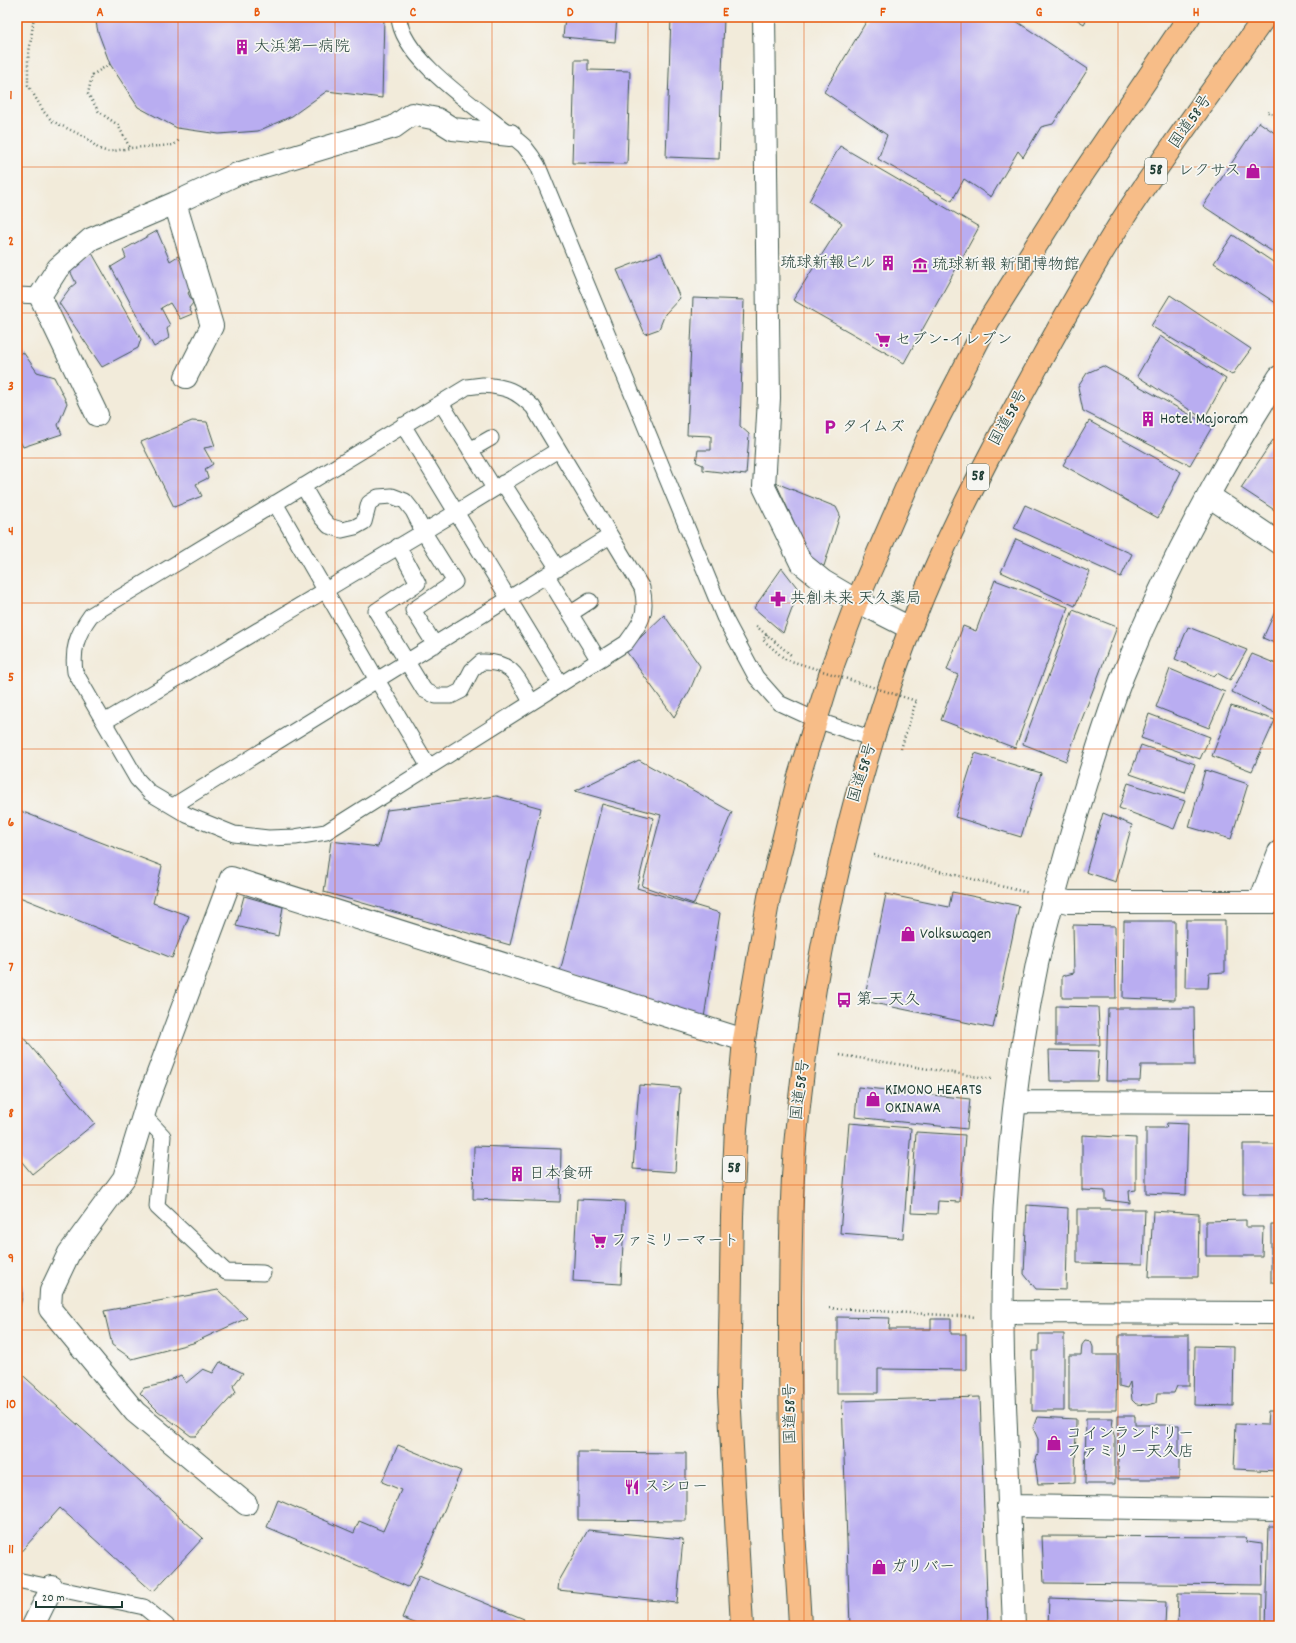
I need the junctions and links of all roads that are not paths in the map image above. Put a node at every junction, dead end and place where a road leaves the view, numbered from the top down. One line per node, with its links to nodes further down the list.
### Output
1 (399, 17): 5 (lane)
2 (764, 17): 30 (street)
3 (1189, 17): 30 (highway, 58)
4 (1265, 17): 32 (highway, 国道58号 / 58)
5 (510, 135): 6 (street); 39 (lane)
6 (175, 203): 8 (street); 9 (street)
7 (17, 295): 8 (lane)
8 (40, 296): 12 (street)
9 (186, 377)
10 (1279, 377): 19 (street)
11 (441, 403): 13 (lane); 15 (lane); 16 (lane)
12 (97, 415)
13 (403, 425): 17 (lane); 21 (lane)
14 (491, 438): 15 (lane)
15 (470, 450): 18 (lane)
16 (558, 450): 18 (lane); 23 (lane)
17 (303, 486): 20 (lane); 22 (lane)
18 (498, 486): 21 (lane); 26 (lane)
19 (1209, 496): 24 (street); 45 (street)
20 (275, 503): 27 (lane); 40 (lane)
21 (455, 513): 22 (lane); 28 (lane)
22 (423, 531): 25 (lane); 33 (lane)
23 (610, 536): 26 (lane); 34 (lane)
24 (1279, 543)
25 (398, 546): 27 (lane); 35 (lane)
26 (552, 572): 28 (lane); 31 (lane)
27 (324, 590): 36 (lane); 40 (lane)
28 (508, 600): 33 (lane); 37 (lane)
29 (590, 601): 31 (lane)
30 (857, 601): 32 (street); 39 (highway, 58)
31 (570, 614): 34 (lane)
32 (910, 628): 41 (highway, 国道58号 / 58)
33 (435, 644): 35 (lane)
34 (598, 659): 37 (lane)
35 (407, 662): 36 (lane); 38 (lane)
36 (377, 680): 42 (lane); 43 (lane)
37 (560, 683): 38 (lane)
38 (531, 702): 42 (lane)
39 (816, 720): 41 (lane); 47 (highway, 58)
40 (104, 722): 43 (lane)
41 (873, 739): 62 (highway, 国道58号 / 58)
42 (429, 767): 43 (lane)
43 (173, 806)
44 (1279, 852): 46 (street)
45 (1053, 898): 46 (street); 48 (street)
46 (1270, 902)
47 (744, 1040): 50 (street); 61 (highway, 58)
48 (1017, 1092): 49 (street); 53 (street)
49 (1279, 1103)
50 (144, 1116): 51 (lane); 54 (street)
51 (263, 1273)
52 (1279, 1313): 53 (street)
53 (1003, 1315): 55 (street)
54 (246, 1504)
55 (1008, 1506): 56 (street); 63 (street)
56 (1279, 1510)
57 (17, 1580): 58 (lane)
58 (52, 1587): 59 (street); 60 (lane)
59 (33, 1626)
60 (166, 1626)
61 (742, 1626)
62 (800, 1626)
63 (1014, 1626)

